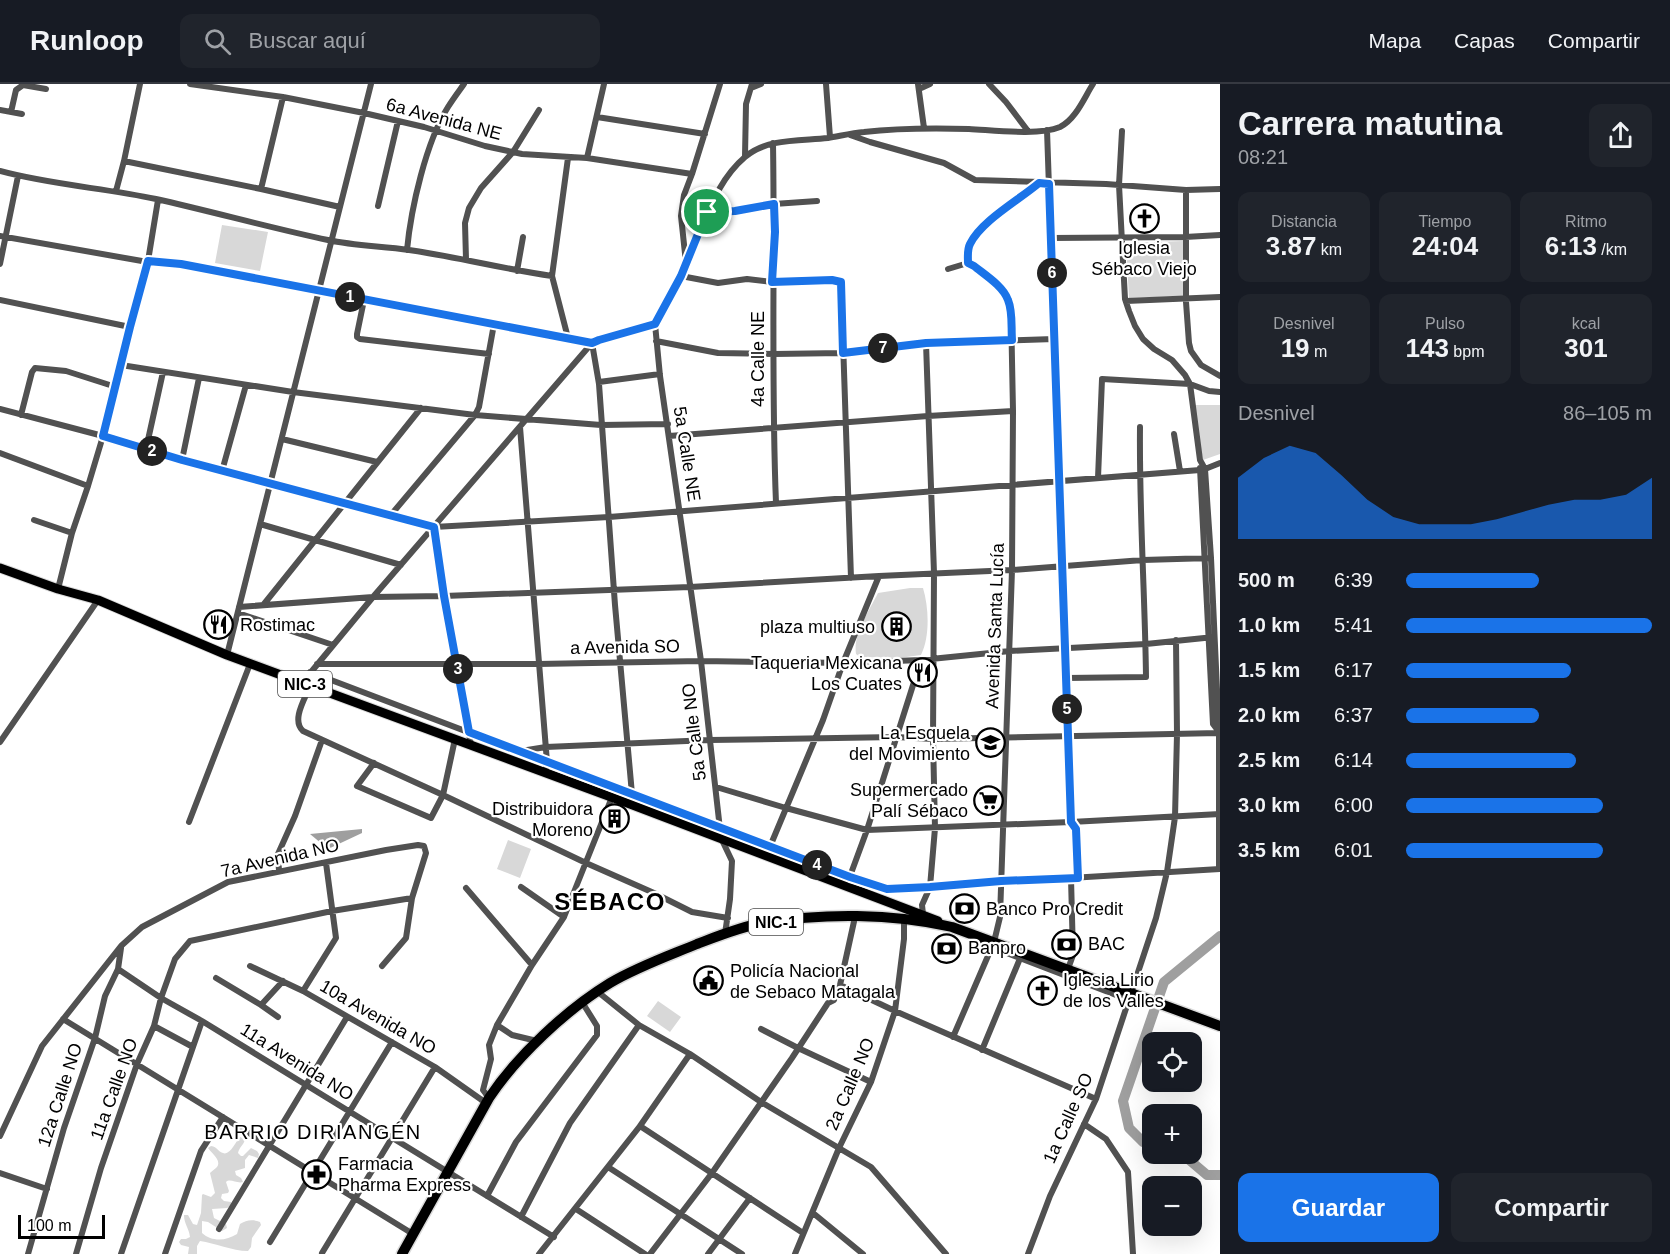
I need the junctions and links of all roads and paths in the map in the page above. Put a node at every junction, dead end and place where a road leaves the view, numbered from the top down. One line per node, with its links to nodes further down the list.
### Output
1 (140, 84): 37 (street)
2 (190, 84): 12 (street, 6a Avenida NE)
3 (371, 84): 20 (street)
4 (464, 84): 25 (street)
5 (604, 84): 22 (street)
6 (720, 84): 29 (street)
7 (761, 84): 13 (street)
8 (826, 84): 31 (street)
9 (930, 84): 14 (street)
10 (989, 84): 27 (street)
11 (1093, 84): 26 (street)
12 (204, 85): 16 (street, 6a Avenida NE)
13 (751, 86): 34 (street)
14 (918, 86): 24 (street)
15 (46, 89): 19 (street)
16 (283, 97): 20 (street, 6a Avenida NE); 44 (street)
17 (0, 110): 19 (street)
18 (539, 110): 33 (street)
19 (11, 112): 21 (street)
20 (364, 113): 23 (street, 6a Avenida NE); 52 (street)
21 (22, 114)
22 (597, 117): 29 (street); 36 (street)
23 (398, 121): 25 (street, 6a Avenida NE); 51 (street)
24 (924, 128): 27 (street); 30 (street)
25 (436, 130): 33 (street, 6a Avenida NE); 61 (street)
26 (1047, 130): 27 (street); 42 (street)
27 (1028, 131)
28 (1122, 131): 43 (street)
29 (705, 134): 39 (street)
30 (849, 135): 31 (street); 41 (street)
31 (830, 137): 32 (street)
32 (773, 143): 34 (street); 50 (street, 4a Calle NE)
33 (513, 152): 35 (street, 6a Avenida NE); 62 (street)
34 (745, 156): 53 (street)
35 (568, 158): 36 (street, 6a Avenida NE); 69 (street)
36 (587, 158): 39 (street, 6a Avenida NE)
37 (124, 161): 44 (street); 47 (street)
38 (0, 171): 40 (street)
39 (692, 174): 66 (street)
40 (18, 176): 47 (street); 55 (street)
41 (1039, 183): 42 (street); 64 (street)
42 (1049, 184): 43 (street); 59 (street)
43 (1119, 185): 46 (street); 57 (street)
44 (261, 189): 52 (street)
45 (1220, 189): 46 (street)
46 (1186, 190): 58 (street)
47 (116, 191): 48 (street)
48 (158, 200): 60 (street); 63 (street)
49 (817, 201): 50 (street)
50 (774, 204): 53 (street); 71 (street, 4a Calle NE)
51 (378, 206)
52 (340, 207): 60 (street)
53 (707, 212): 66 (street)
54 (1220, 235): 58 (street)
55 (2, 236): 63 (street); 65 (street)
56 (523, 237): 68 (street)
57 (1122, 237): 58 (street); 59 (street); 77 (street)
58 (1185, 237): 74 (street)
59 (1051, 238): 82 (street)
60 (332, 241): 61 (street); 72 (street)
61 (407, 250): 62 (street)
62 (466, 259): 68 (street)
63 (148, 261): 72 (street); 80 (street)
64 (968, 263): 67 (street); 83 (street, Avenida Santa Lucía)
65 (0, 264)
66 (686, 264): 70 (street)
67 (948, 269)
68 (518, 271): 69 (street)
69 (552, 276): 81 (street)
70 (681, 276): 71 (street); 79 (street)
71 (772, 282): 87 (street); 89 (street, 4a Calle NE)
72 (319, 291): 76 (street); 99 (street)
73 (1220, 297): 74 (street)
74 (1186, 298): 77 (street); 93 (street)
75 (0, 300): 80 (street)
76 (364, 300): 78 (street); 88 (street)
77 (1126, 301): 96 (street)
78 (494, 324): 81 (street); 88 (street)
79 (655, 324): 84 (street, 5a Calle NE); 85 (street)
80 (130, 327): 90 (street)
81 (568, 338): 85 (street)
82 (1054, 339): 83 (street); 128 (street)
83 (1012, 340): 86 (street); 103 (street, Avenida Santa Lucía)
84 (656, 341): 89 (street); 92 (street, 5a Calle NE)
85 (592, 343): 95 (street); 107 (street)
86 (926, 343): 87 (street); 106 (street)
87 (843, 353): 89 (street); 108 (street)
88 (489, 354): 105 (street)
89 (774, 354): 113 (street, 4a Calle NE)
90 (121, 365): 91 (street); 98 (street)
91 (163, 372): 94 (street); 118 (street)
92 (660, 374): 95 (street); 109 (street, 5a Calle NE)
93 (1220, 376)
94 (199, 378): 97 (street); 120 (street)
95 (599, 382): 110 (street)
96 (1190, 384): 100 (street); 123 (street); 127 (street)
97 (246, 385): 99 (street); 124 (street)
98 (116, 387): 104 (street); 115 (street)
99 (293, 392): 101 (street); 117 (street)
100 (1220, 392)
101 (421, 408): 105 (street); 121 (street)
102 (0, 409): 104 (street)
103 (1013, 411): 106 (street); 130 (street, Avenida Santa Lucía)
104 (21, 415): 115 (street)
105 (475, 415): 107 (street); 137 (street)
106 (928, 416): 108 (street); 132 (street)
107 (526, 420): 110 (street); 112 (street)
108 (846, 422): 113 (street); 133 (street)
109 (668, 424): 110 (street); 116 (street, 5a Calle NE)
110 (601, 425): 138 (street)
111 (1140, 427): 126 (street)
112 (520, 428): 140 (street); 142 (street)
113 (773, 429): 116 (street); 134 (street, 4a Calle NE)
114 (1174, 434): 125 (street)
115 (103, 436): 118 (street); 131 (street)
116 (669, 436): 136 (street, 5a Calle NE)
117 (282, 439): 121 (street); 129 (street)
118 (146, 449): 120 (street)
119 (0, 453): 131 (street)
120 (182, 460): 124 (street)
121 (377, 462): 135 (street)
122 (1220, 463): 123 (street)
123 (1203, 470): 125 (street); 145 (street)
124 (222, 471): 129 (street)
125 (1180, 471): 126 (street)
126 (1139, 475): 127 (street); 146 (street)
127 (1098, 478): 128 (street)
128 (1059, 481): 130 (street); 148 (street)
129 (270, 484): 135 (street); 141 (street)
130 (1013, 485): 132 (street); 150 (street, Avenida Santa Lucía)
131 (88, 486): 143 (street)
132 (931, 491): 133 (street); 151 (street)
133 (848, 498): 134 (street); 153 (street)
134 (776, 503): 136 (street)
135 (345, 504): 137 (street); 144 (street)
136 (680, 511): 138 (street); 154 (street, 5a Calle NE)
137 (390, 516): 142 (street)
138 (609, 517): 140 (street); 156 (street)
139 (34, 520): 143 (street)
140 (527, 522): 142 (street); 157 (street)
141 (260, 524): 144 (street); 162 (street)
142 (434, 527): 147 (street); 158 (street)
143 (72, 533): 155 (street)
144 (315, 540): 147 (street); 161 (street)
145 (1208, 558): 146 (street); 163 (street)
146 (1143, 560): 148 (street); 165 (street)
147 (401, 565): 159 (street)
148 (1062, 567): 150 (street); 167 (street)
149 (0, 568): 155 (main road, NIC-3)
150 (1012, 570): 151 (street); 168 (street, Avenida Santa Lucía)
151 (934, 573): 152 (street); 170 (street)
152 (879, 576): 153 (street); 174 (street)
153 (851, 578): 154 (street)
154 (690, 587): 156 (street); 172 (street, 5a Calle NO)
155 (58, 589): 160 (main road, NIC-3)
156 (614, 590): 157 (street); 173 (street)
157 (533, 593): 158 (street); 178 (street)
158 (444, 596): 159 (street); 177 (street)
159 (373, 597): 161 (street); 166 (street)
160 (98, 600): 169 (main road, NIC-3); 193 (street)
161 (264, 604): 162 (street)
162 (238, 610): 166 (street); 169 (street)
163 (1212, 637): 164 (street, a Avenida SO); 183 (street)
164 (1176, 640): 165 (street, a Avenida SO); 184 (street)
165 (1146, 644): 167 (street, a Avenida SO); 180 (street)
166 (333, 645): 176 (street)
167 (1065, 648): 168 (street, a Avenida SO); 180 (street)
168 (1010, 651): 170 (street, a Avenida SO); 185 (street, Avenida Santa Lucía)
169 (227, 655): 175 (main road, NIC-3)
170 (933, 658): 171 (street, a Avenida SO); 190 (street)
171 (921, 660): 174 (street, a Avenida SO); 187 (street)
172 (701, 661): 173 (street, a Avenida SO); 174 (street, a Avenida SO); 192 (street, 5a Calle NO)
173 (620, 662): 178 (street, a Avenida SO); 194 (street)
174 (843, 663): 189 (street)
175 (250, 664): 181 (main road, NIC-3); 208 (street)
176 (317, 664): 177 (street, a Avenida SO); 179 (street)
177 (457, 664): 178 (street, a Avenida SO); 182 (street)
178 (538, 664): 196 (street)
179 (310, 672): 181 (street); 182 (street)
180 (1066, 678): 186 (street)
181 (306, 684): 188 (main road, NIC-3); 191 (street)
182 (469, 732): 195 (street); 197 (street)
183 (1219, 733): 184 (street); 206 (street)
184 (1177, 734): 186 (street); 207 (street)
185 (1006, 736): 186 (street); 190 (street); 210 (street, Avenida Santa Lucía)
186 (1068, 736): 209 (street)
187 (896, 737): 189 (street); 190 (street); 213 (street)
188 (455, 739): 195 (main road, NIC-3); 202 (street)
189 (815, 739): 192 (street); 205 (street)
190 (933, 739): 212 (street)
191 (322, 740): 199 (street); 219 (street)
192 (710, 740): 194 (street); 201 (street, 5a Calle NO)
193 (0, 742)
194 (628, 744): 196 (street); 204 (street)
195 (471, 745): 200 (main road, NIC-3)
196 (546, 747): 197 (street); 198 (street)
197 (520, 751): 198 (street)
198 (547, 762): 200 (street); 204 (street)
199 (374, 763): 202 (street); 202 (street)
200 (545, 772): 203 (main road, NIC-3)
201 (716, 786): 205 (street); 211 (street, 5a Calle NO)
202 (443, 795): 217 (street)
203 (612, 797): 204 (main road, NIC-3); 217 (street)
204 (631, 799): 211 (street); 214 (main road, NIC-3)
205 (786, 808): 213 (street); 215 (street)
206 (1220, 814): 207 (street); 218 (street)
207 (1175, 817): 209 (street); 220 (street)
208 (189, 822)
209 (1071, 822): 210 (street); 222 (street)
210 (1002, 824): 212 (street); 223 (street, Avenida Santa Lucía)
211 (720, 828): 214 (street, 5a Calle NO); 215 (street)
212 (935, 828): 213 (street); 226 (street)
213 (867, 830): 221 (street)
214 (721, 838): 215 (main road, NIC-3); 233 (street, 5a Calle NO)
215 (768, 851): 221 (street); 225 (main road, NIC-3)
216 (326, 863): 219 (street, 7a Avenida NO); 228 (street, 7a Avenida NO); 229 (street)
217 (586, 863): 231 (street); 233 (street)
218 (1220, 869): 220 (street)
219 (279, 871): 238 (street, 7a Avenida NO)
220 (1167, 872): 222 (street); 250 (street, 1a Calle SO)
221 (850, 877): 225 (street); 226 (street)
222 (1075, 878): 223 (street); 244 (street)
223 (1001, 881): 226 (street); 237 (street, Avenida Santa Lucía)
224 (520, 887): 231 (street)
225 (846, 887): 230 (main road, NIC-3)
226 (930, 887): 230 (street)
227 (466, 888): 240 (street)
228 (412, 898): 229 (street); 242 (street)
229 (332, 911): 248 (street); 251 (street, 11a Calle NO)
230 (923, 914): 235 (main road, NIC-3)
231 (564, 917): 240 (street)
232 (855, 917): 234 (highway, NIC-1); 236 (highway, NIC-1); 247 (street)
233 (728, 918): 236 (street, 5a Calle NO)
234 (904, 919): 235 (highway, NIC-1); 254 (street, 2a Calle NO)
235 (952, 927): 237 (highway, NIC-1)
236 (725, 934): 249 (highway, NIC-1)
237 (992, 945): 239 (highway, NIC-1); 264 (street, Avenida Santa Lucía)
238 (121, 946): 243 (street, 12a Calle NO); 257 (street, 7a Avenida NO)
239 (1021, 956): 244 (highway, NIC-1); 250 (street); 270 (street)
240 (532, 965): 259 (street)
241 (250, 966): 246 (street, 10a Avenida NO)
242 (382, 966)
243 (118, 969): 251 (street, 11a Avenida NO); 265 (street, 12a Calle NO)
244 (1068, 969): 250 (highway, NIC-1)
245 (216, 978): 253 (street)
246 (283, 981): 248 (street, 10a Avenida NO); 253 (street)
247 (840, 985): 254 (street); 269 (street)
248 (303, 991): 256 (street, 10a Avenida NO)
249 (598, 992): 252 (highway, NIC-1); 260 (street)
250 (1133, 996): 262 (highway, NIC-1); 277 (street, 1a Calle SO)
251 (161, 998): 258 (street, 11a Avenida NO); 261 (street, 11a Calle NO)
252 (582, 1002): 266 (highway, NIC-1); 294 (street)
253 (261, 1005): 255 (street)
254 (895, 1011): 264 (street); 274 (street, 2a Calle NO)
255 (278, 1017)
256 (347, 1017): 267 (street, 10a Avenida NO); 275 (street)
257 (63, 1019): 265 (street); 284 (street, 7a Avenida NO)
258 (202, 1021): 268 (street); 275 (street, 11a Avenida NO)
259 (497, 1025): 266 (street); 278 (street)
260 (639, 1025): 271 (street); 300 (street)
261 (154, 1026): 268 (street); 272 (street, 11a Calle NO)
262 (1220, 1026)
263 (761, 1029): 269 (street)
264 (953, 1037): 270 (street)
265 (94, 1038): 272 (street); 293 (street, 12a Calle NO)
266 (538, 1041): 278 (highway, NIC-1)
267 (392, 1042): 273 (street, 10a Avenida NO); 280 (street)
268 (193, 1047): 276 (street)
269 (798, 1048): 274 (street); 279 (street)
270 (982, 1050): 277 (street)
271 (690, 1053): 279 (street); 283 (street)
272 (137, 1064): 276 (street); 310 (street, 11a Calle NO)
273 (435, 1067): 278 (street, 10a Avenida NO); 285 (street)
274 (871, 1082): 287 (street, 2a Calle NO)
275 (306, 1085): 280 (street, 11a Avenida NO); 286 (street)
276 (178, 1090): 281 (street); 311 (street)
277 (1096, 1099): 282 (street, 1a Calle SO)
278 (488, 1101): 290 (highway, NIC-1)
279 (761, 1102): 287 (street); 292 (street)
280 (349, 1111): 285 (street, 11a Avenida NO); 289 (street)
281 (223, 1117): 286 (street); 312 (street)
282 (1084, 1124): 321 (street, 1a Calle SO); 322 (street)
283 (640, 1126): 288 (street); 292 (street)
284 (0, 1136)
285 (392, 1138): 290 (street, 11a Avenida NO); 295 (street)
286 (269, 1146): 289 (street); 301 (street)
287 (839, 1148): 298 (street, 2a Calle NO); 320 (street)
288 (609, 1167): 297 (street); 299 (street)
289 (312, 1172): 295 (street); 306 (street)
290 (448, 1172): 294 (street, 11a Avenida NO); 303 (highway, NIC-1)
291 (0, 1173): 293 (street)
292 (712, 1173): 296 (street); 299 (street)
293 (47, 1189): 309 (street, 12a Calle NO)
294 (487, 1196): 300 (street, 11a Avenida NO)
295 (356, 1198): 303 (street); 308 (street)
296 (750, 1198): 302 (street); 305 (street)
297 (576, 1209): 304 (street); 315 (street)
298 (813, 1213): 302 (street, 2a Calle NO); 319 (street)
299 (680, 1214): 305 (street); 315 (street)
300 (521, 1217): 304 (street, 11a Avenida NO)
301 (219, 1229)
302 (804, 1233): 318 (street, 2a Calle NO)
303 (413, 1234): 313 (highway, NIC-1)
304 (554, 1237): 307 (street)
305 (720, 1239): 316 (street); 317 (street)
306 (270, 1242)
307 (542, 1252): 314 (street)
308 (322, 1253)
309 (28, 1254)
310 (76, 1254)
311 (121, 1254)
312 (165, 1254)
313 (402, 1254)
314 (551, 1254)
315 (647, 1254)
316 (708, 1254)
317 (742, 1254)
318 (795, 1254)
319 (863, 1254)
320 (946, 1254)
321 (1028, 1254)
322 (1133, 1254)

